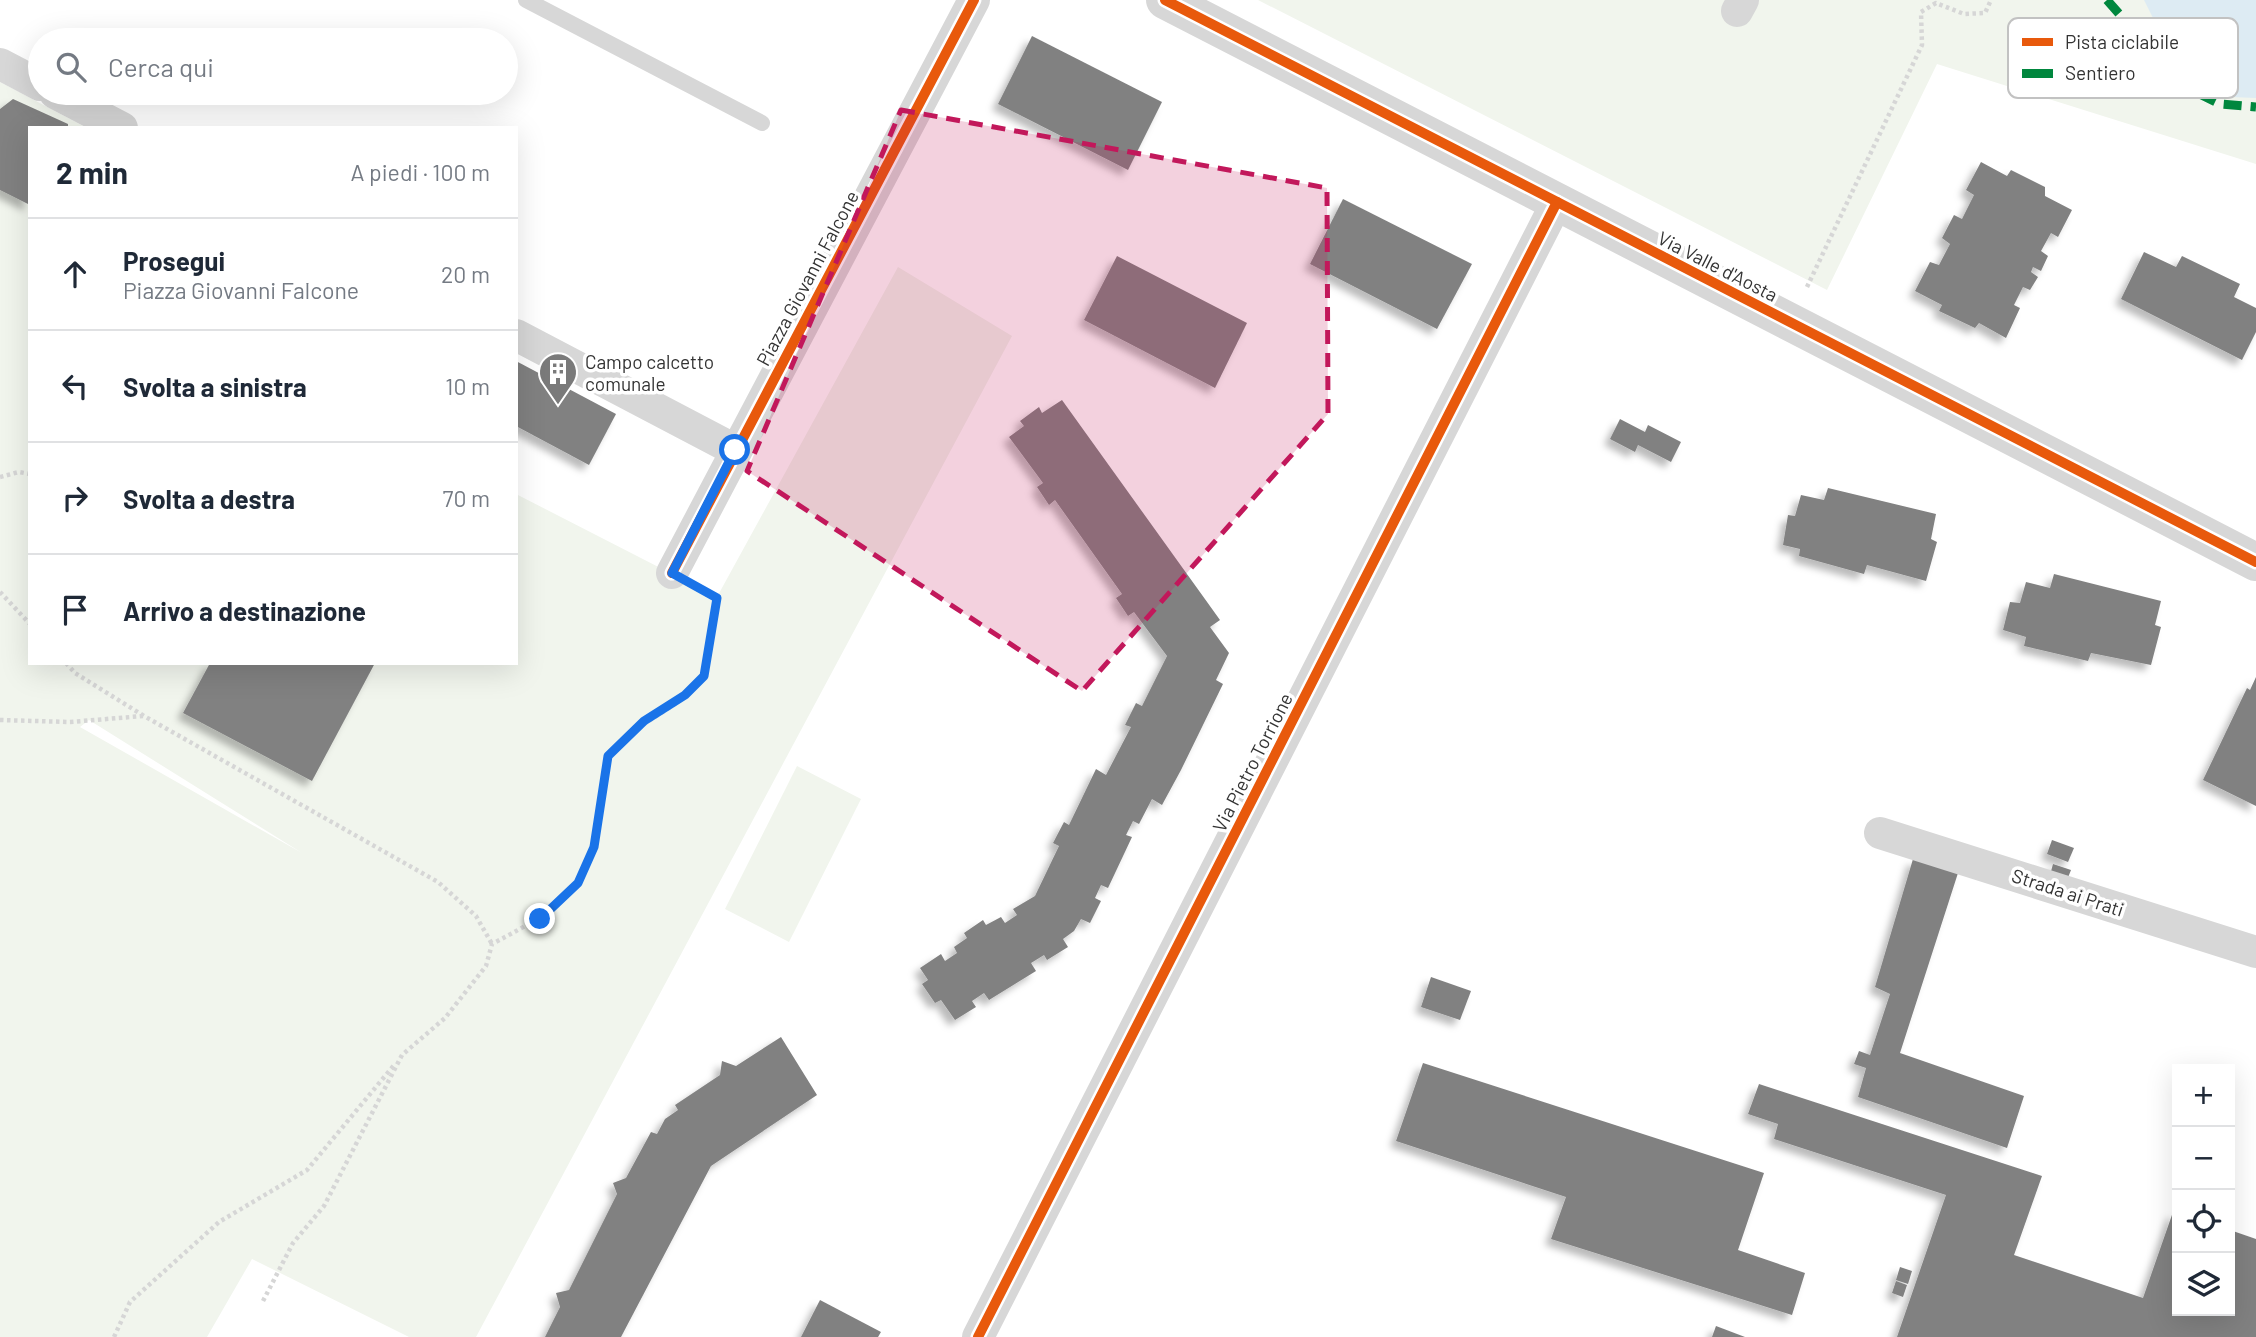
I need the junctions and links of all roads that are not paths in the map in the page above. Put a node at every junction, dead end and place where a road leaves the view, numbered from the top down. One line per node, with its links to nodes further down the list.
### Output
1 (526, 0): 7 (lane)
2 (974, 0): 11 (street, Piazza Giovanni Falcone)
3 (1165, 0): 9 (street, Via Valle d'Aosta)
4 (0, 64): 5 (street)
5 (28, 79)
6 (78, 105): 8 (street)
7 (762, 123)
8 (118, 126)
9 (1557, 202): 12 (street, Via Valle d'Aosta); 16 (street, Via Pietro Torrione)
10 (518, 336): 11 (street)
11 (735, 450): 13 (street, Piazza Giovanni Falcone)
12 (2253, 552)
13 (672, 573)
14 (1880, 833): 15 (street, Strada ai Prati)
15 (2256, 952)
16 (978, 1337)

